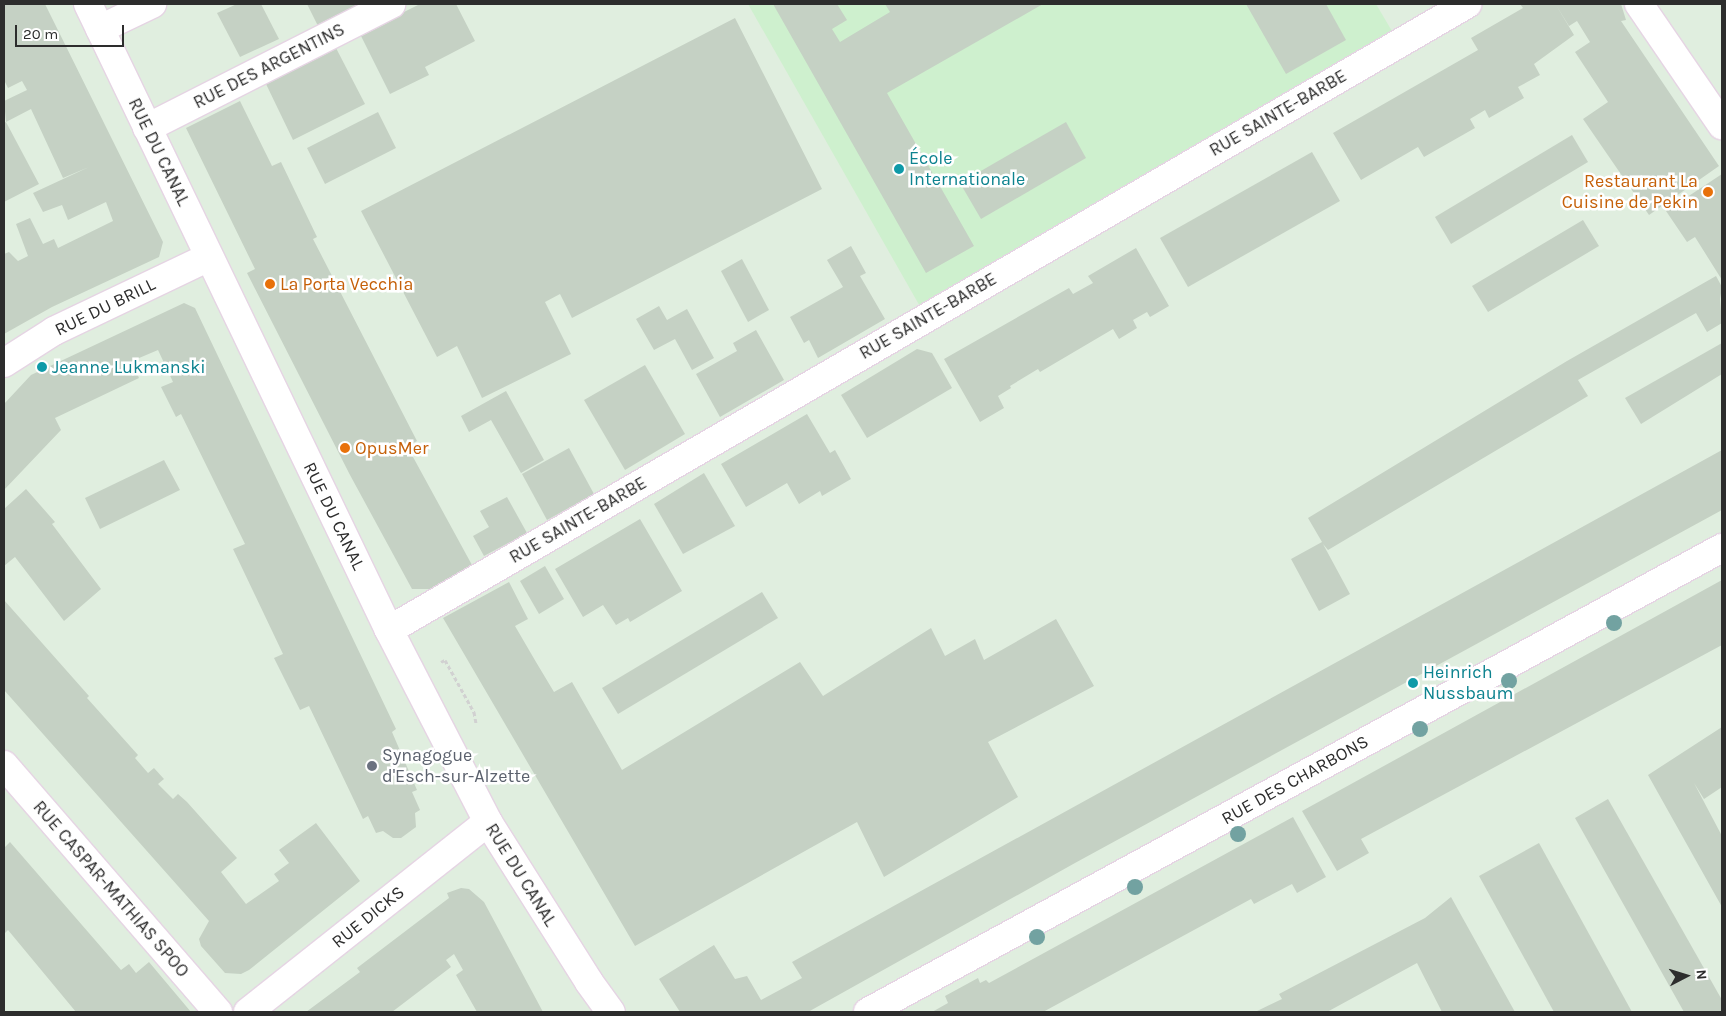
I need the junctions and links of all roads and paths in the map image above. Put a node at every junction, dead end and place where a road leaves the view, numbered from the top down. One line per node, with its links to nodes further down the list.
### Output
1 (88, 4): 6 (street, RUE DU CANAL)
2 (152, 4): 6 (street)
3 (391, 4): 8 (street, RUE DES ARGENTINS)
4 (1467, 4): 12 (street, RUE SAINTE-BARBE)
5 (1639, 4): 7 (street)
6 (100, 29): 8 (street, RUE DU CANAL)
7 (1722, 125)
8 (147, 128): 9 (street, RUE DU CANAL)
9 (209, 257): 10 (street, RUE DU BRILL); 12 (street, RUE DU CANAL)
10 (4, 363)
11 (1722, 548): 18 (street, RUE DES CHARBONS)
12 (389, 630): 14 (street, RUE DU CANAL)
13 (4, 765): 15 (street, RUE CASPAR-MATHIAS SPOO)
14 (488, 822): 16 (street, RUE DICKS); 17 (street, RUE DU CANAL)
15 (218, 1012)
16 (248, 1012)
17 (612, 1012)
18 (868, 1012)

